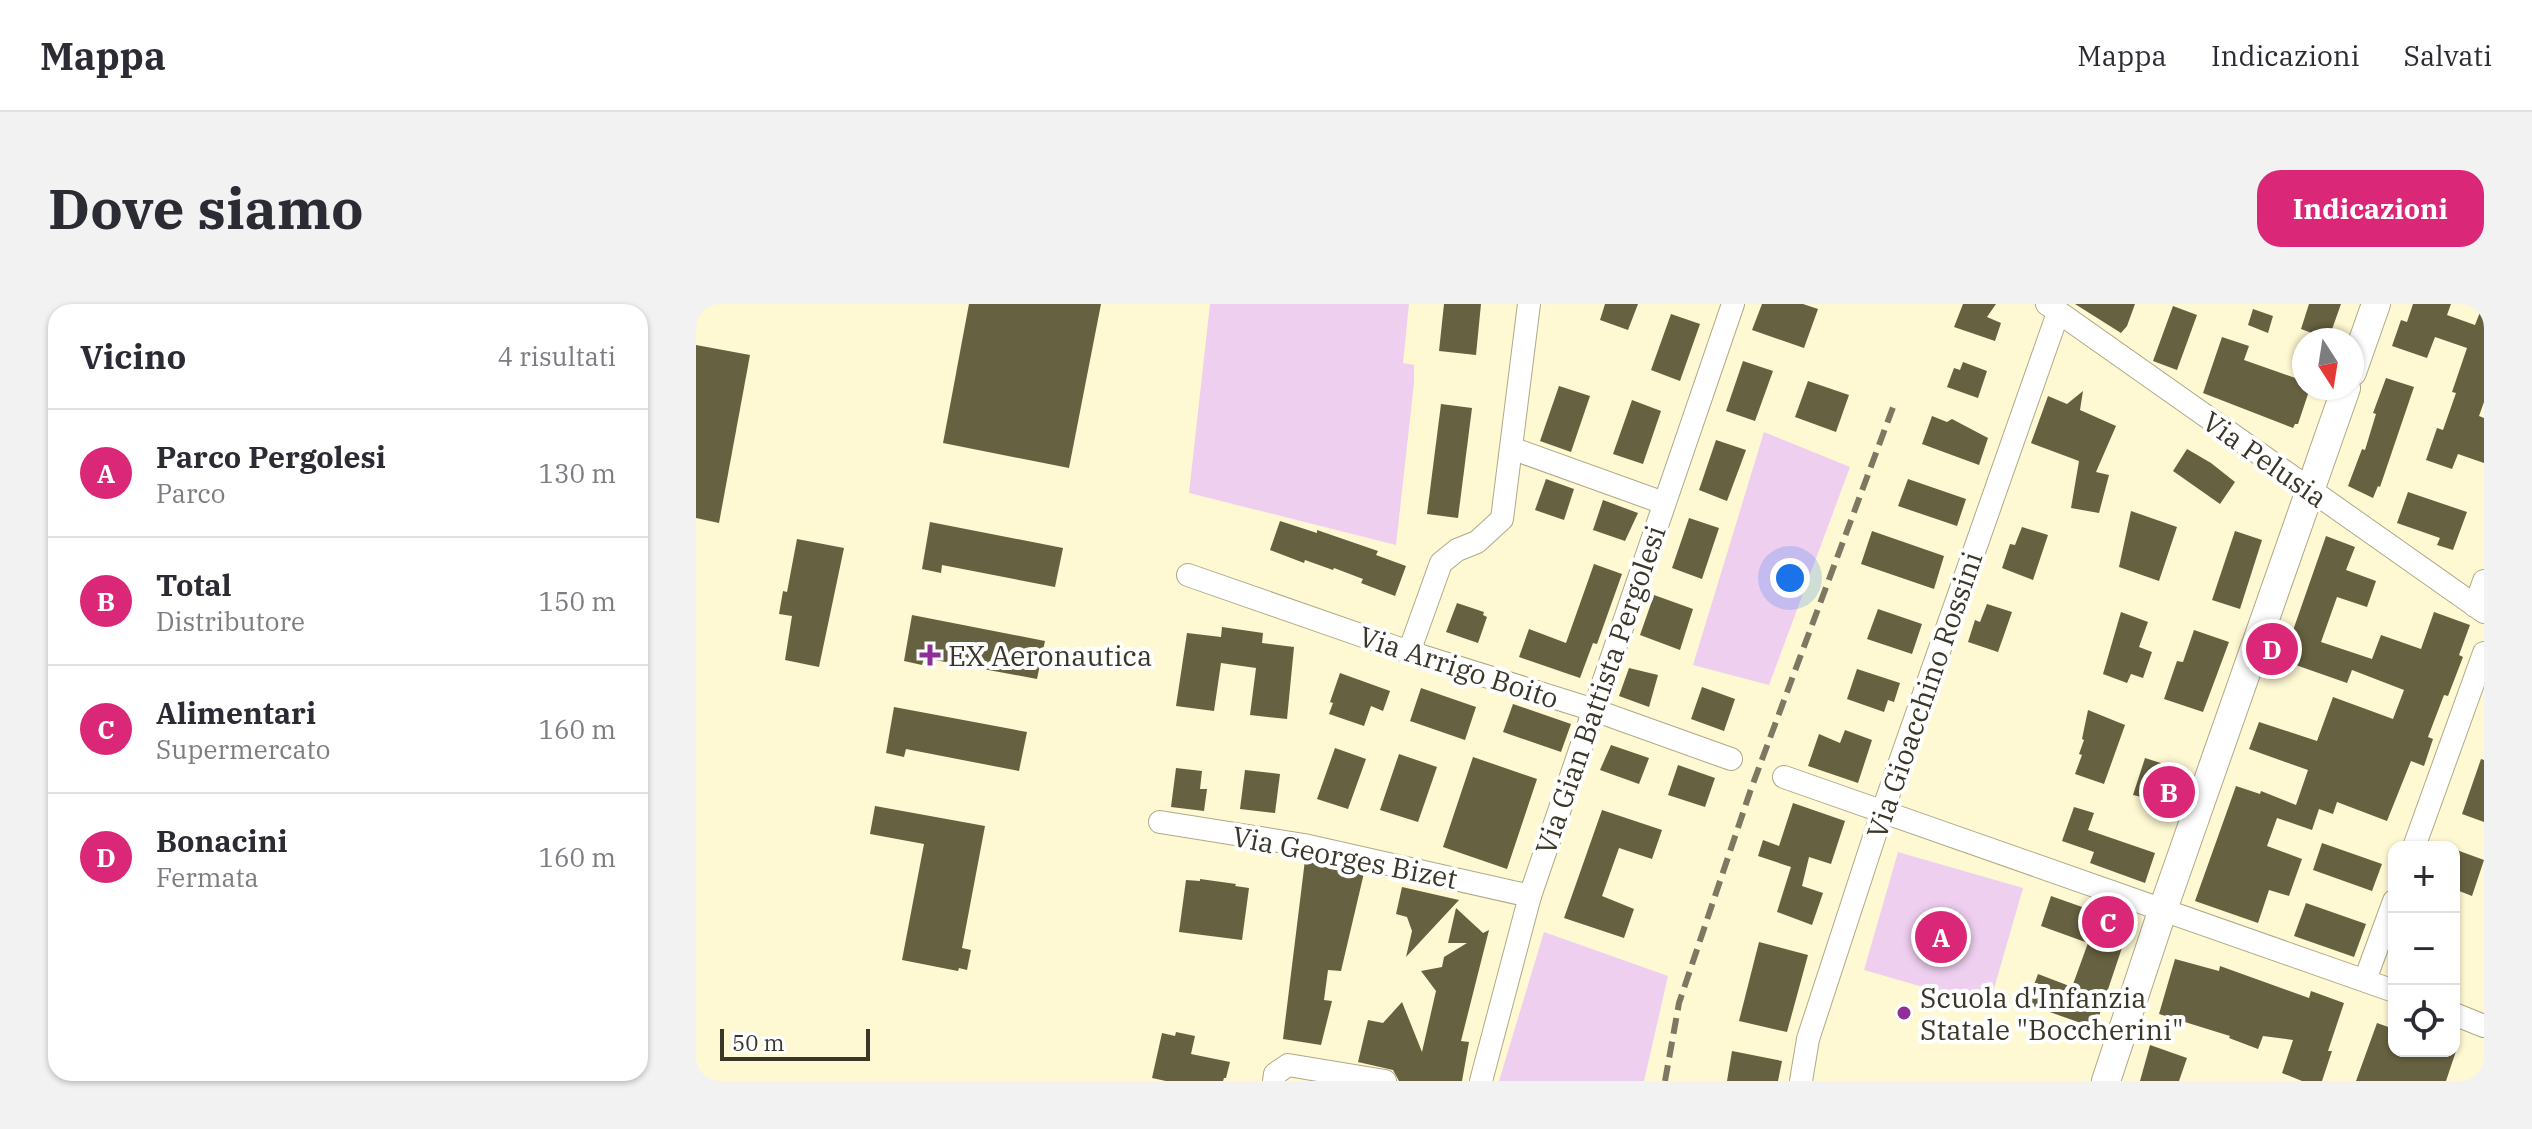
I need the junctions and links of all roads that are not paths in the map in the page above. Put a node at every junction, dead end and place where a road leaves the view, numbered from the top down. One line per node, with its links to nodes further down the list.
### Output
1 (1529, 304): 8 (street)
2 (1709, 304): 4 (street)
3 (2376, 304): 6 (main road)
4 (1732, 308): 10 (street, Via Gian Battista Pergolesi)
5 (2052, 308): 9 (street, Via Pelusia); 19 (street, Via Gioacchino Rossini)
6 (2364, 338)
7 (2342, 400): 9 (main road)
8 (1511, 448): 10 (street); 14 (street)
9 (2310, 492): 13 (street, Via Pelusia); 23 (main road)
10 (1664, 503): 16 (street, Via Gian Battista Pergolesi)
11 (1188, 575): 14 (street, Via Arrigo Boito)
12 (2484, 581): 13 (street)
13 (2480, 609)
14 (1409, 652): 16 (street, Via Arrigo Boito)
15 (2484, 653): 21 (street)
16 (1594, 710): 17 (street, Via Arrigo Boito); 22 (street, Via Gian Battista Pergolesi)
17 (1731, 759)
18 (1784, 777): 19 (street)
19 (1882, 813): 23 (street); 32 (street, Via Gioacchino Rossini)
20 (1160, 822): 22 (street, Via Georges Bizet)
21 (2416, 841)
22 (1530, 896): 31 (street, Via Gian Battista Pergolesi)
23 (2162, 912): 25 (street); 33 (main road)
24 (2390, 913): 25 (street)
25 (2365, 980): 26 (street)
26 (2388, 989)
27 (2460, 1016): 28 (street)
28 (2484, 1026)
29 (1274, 1081): 30 (street)
30 (1385, 1081)
31 (1481, 1081)
32 (1801, 1081)
33 (2106, 1081)

